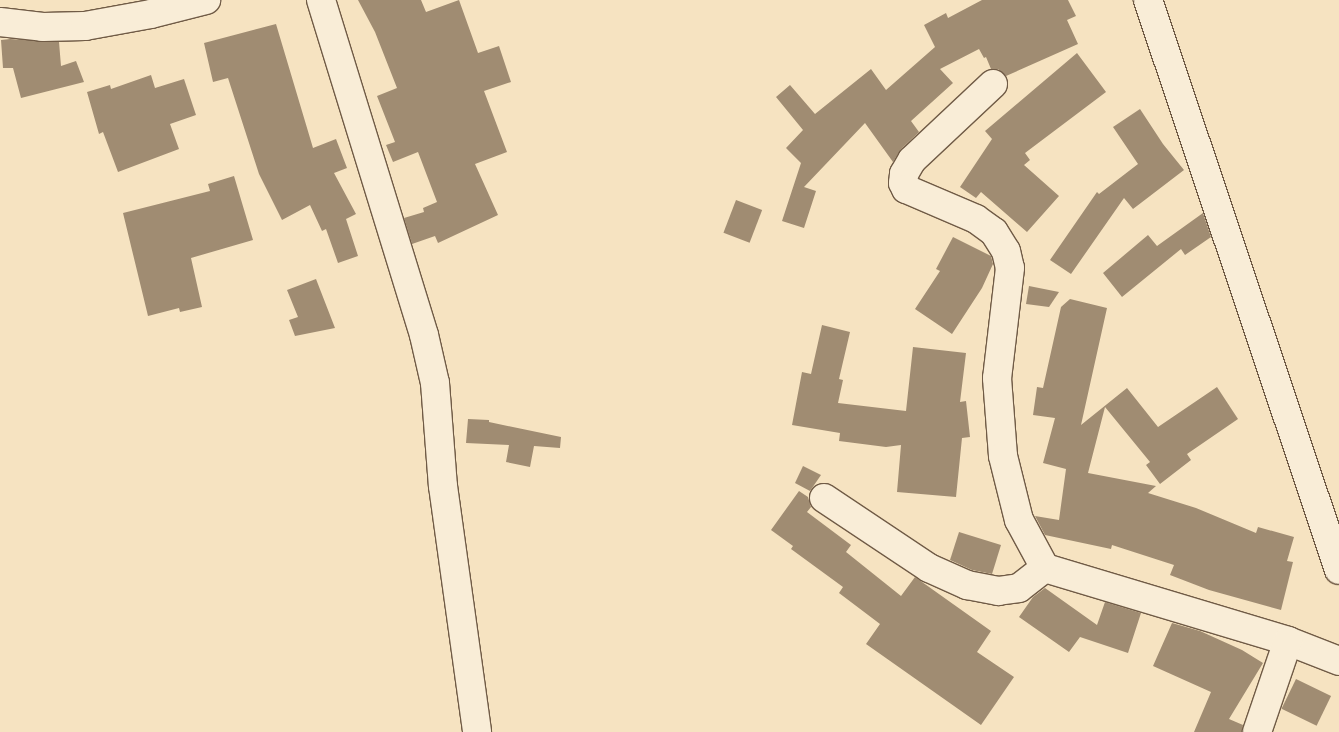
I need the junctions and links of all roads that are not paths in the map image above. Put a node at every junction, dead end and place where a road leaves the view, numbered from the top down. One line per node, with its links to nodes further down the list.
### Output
1 (206, 0): 4 (street)
2 (321, 0): 11 (street)
3 (1148, 0): 8 (street)
4 (0, 22)
5 (992, 84): 7 (street)
6 (824, 498): 7 (street)
7 (1045, 568): 9 (street)
8 (1339, 570)
9 (1288, 641): 10 (street); 12 (street)
10 (1339, 660)
11 (477, 732)
12 (1257, 732)

